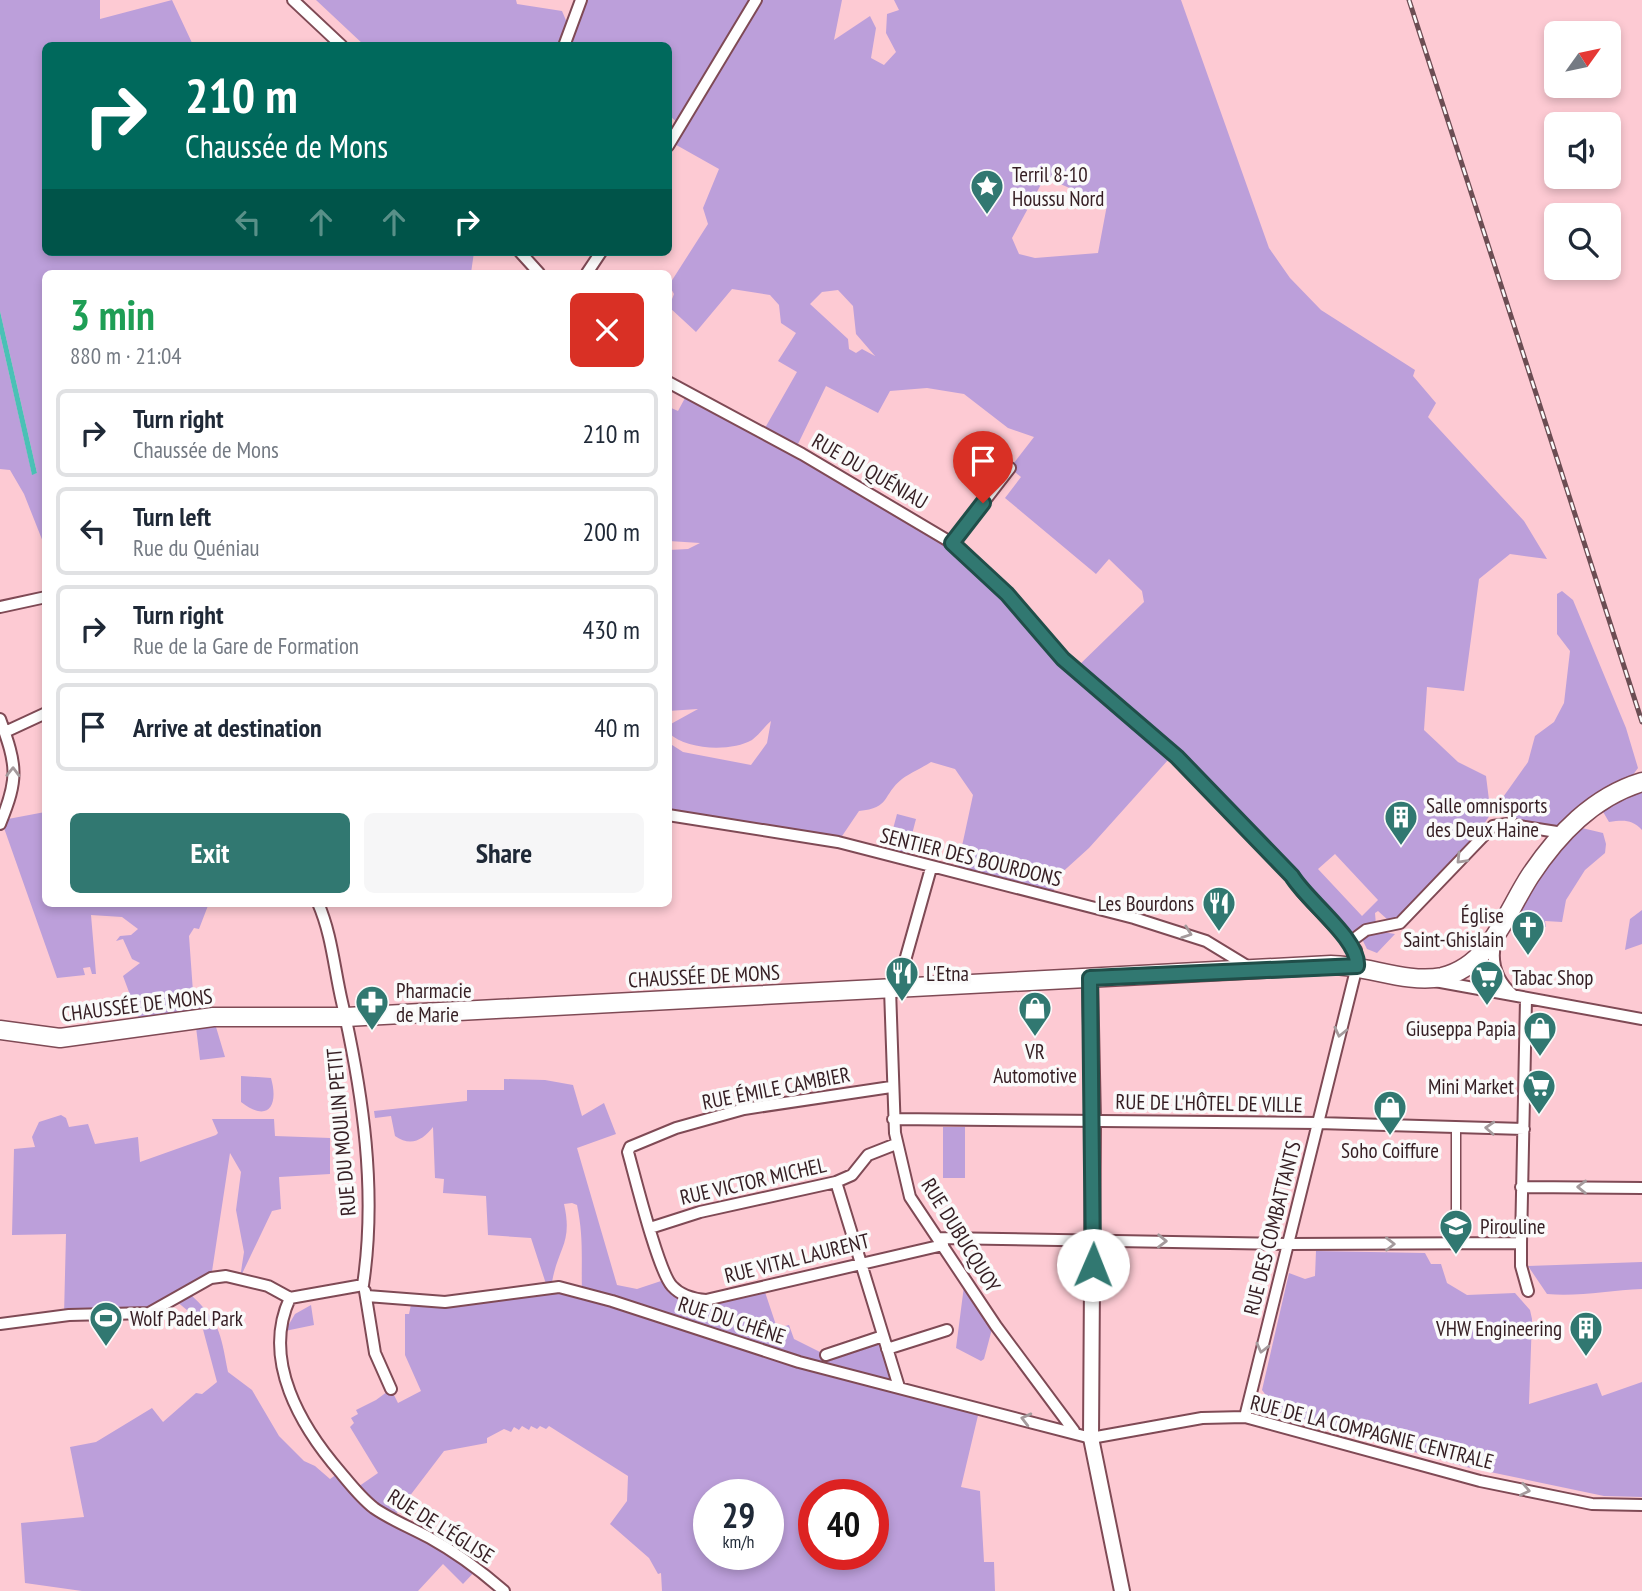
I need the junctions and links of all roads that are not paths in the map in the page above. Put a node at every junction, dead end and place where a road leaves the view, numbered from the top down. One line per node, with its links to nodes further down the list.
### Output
1 (293, 0): 4 (street)
2 (581, 0): 5 (street)
3 (756, 0): 6 (street)
4 (338, 42)
5 (565, 42)
6 (672, 139)
7 (523, 256): 8 (street)
8 (535, 270)
9 (672, 384): 11 (street, RUE DU QUÉNIAU)
10 (1010, 468): 11 (street)
11 (952, 543): 24 (street, RUE DU QUÉNIAU)
12 (42, 598): 13 (street)
13 (0, 607)
14 (42, 715): 16 (street)
15 (0, 719): 16 (street)
16 (5, 732): 19 (street, one-way to 16)
17 (1642, 782): 20 (main road)
18 (672, 816): 21 (street, SENTIER DES BOURDONS)
19 (0, 824)
20 (1563, 833): 23 (main road); 24 (street, one-way to 24)
21 (931, 868): 26 (street, SENTIER DES BOURDONS, one-way to 26); 30 (street, RUE DUBUCQUOY)
22 (320, 907): 33 (street, RUE DU MOULIN PETIT)
23 (1500, 926): 25 (main road); 29 (street)
24 (1354, 953): 26 (main road, CHAUSSÉE DE MONS); 27 (main road, CHAUSSÉE DE MONS); 39 (street, RUE DES COMBATTANTS, one-way to 39)
25 (1474, 962): 27 (main road, CHAUSSÉE DE MONS); 29 (street, CHAUSSÉE DE MONS); 31 (street)
26 (1252, 969): 28 (main road, CHAUSSÉE DE MONS)
27 (1412, 977): 31 (street, CHAUSSÉE DE MONS)
28 (1090, 978): 30 (main road, CHAUSSÉE DE MONS); 38 (street)
29 (1504, 987): 32 (street, CHAUSSÉE DE MONS)
30 (893, 989): 33 (main road, CHAUSSÉE DE MONS); 36 (street, RUE DUBUCQUOY)
31 (1488, 991): 32 (street, CHAUSSÉE DE MONS)
32 (1520, 998): 34 (street, CHAUSSÉE DE MONS); 41 (street)
33 (346, 1017): 35 (main road, CHAUSSÉE DE MONS); 53 (street, RUE DU MOULIN PETIT)
34 (1642, 1019)
35 (0, 1030)
36 (891, 1087): 37 (street, RUE DUBUCQUOY); 46 (street, RUE ÉMILE CAMBIER)
37 (893, 1119): 38 (street, RUE DE L'HÔTEL DE VILLE); 42 (street, RUE DUBUCQUOY)
38 (1093, 1121): 39 (street, RUE DE L'HÔTEL DE VILLE); 47 (street)
39 (1318, 1123): 40 (street, RUE DE L'HÔTEL DE VILLE); 50 (street, RUE DES COMBATTANTS)
40 (1456, 1127): 41 (street, RUE DE L'HÔTEL DE VILLE, one-way to 40); 51 (street)
41 (1524, 1129): 44 (street)
42 (896, 1144): 43 (street, RUE VICTOR MICHEL); 48 (street, RUE DUBUCQUOY)
43 (836, 1182): 46 (street, RUE VICTOR MICHEL); 52 (street)
44 (1521, 1187): 45 (street, one-way to 44); 49 (street)
45 (1642, 1188)
46 (650, 1228): 52 (street, RUE VITAL LAURENT)
47 (1094, 1240): 48 (street, RUE VITAL LAURENT); 50 (street, RUE VITAL LAURENT, one-way to 50); 65 (street)
48 (941, 1242): 52 (street, RUE VITAL LAURENT); 64 (street, RUE DUBUCQUOY)
49 (1521, 1243): 51 (street, RUE VITAL LAURENT); 54 (street)
50 (1288, 1244): 51 (street, RUE VITAL LAURENT, one-way to 51); 63 (street, RUE DES COMBATTANTS, one-way to 63)
51 (1456, 1245)
52 (861, 1262): 58 (street)
53 (365, 1291): 55 (street); 61 (street, RUE DU CHÊNE); 62 (street, RUE DU MOULIN PETIT)
54 (1528, 1292)
55 (290, 1298): 56 (street); 67 (street, RUE DE L'ÉGLISE)
56 (0, 1324)
57 (947, 1330): 59 (street)
58 (883, 1336): 59 (street); 60 (street)
59 (887, 1349): 61 (street)
60 (826, 1355)
61 (899, 1387): 64 (street, RUE DU CHÊNE, one-way to 61)
62 (391, 1389)
63 (1245, 1417): 65 (street, RUE DE LA COMPAGNIE CENTRALE); 66 (street, RUE DE LA COMPAGNIE CENTRALE, one-way to 66)
64 (1074, 1431): 65 (street, RUE DU CHÊNE)
65 (1091, 1438): 68 (street)
66 (1642, 1505)
67 (504, 1591)
68 (1122, 1591)

